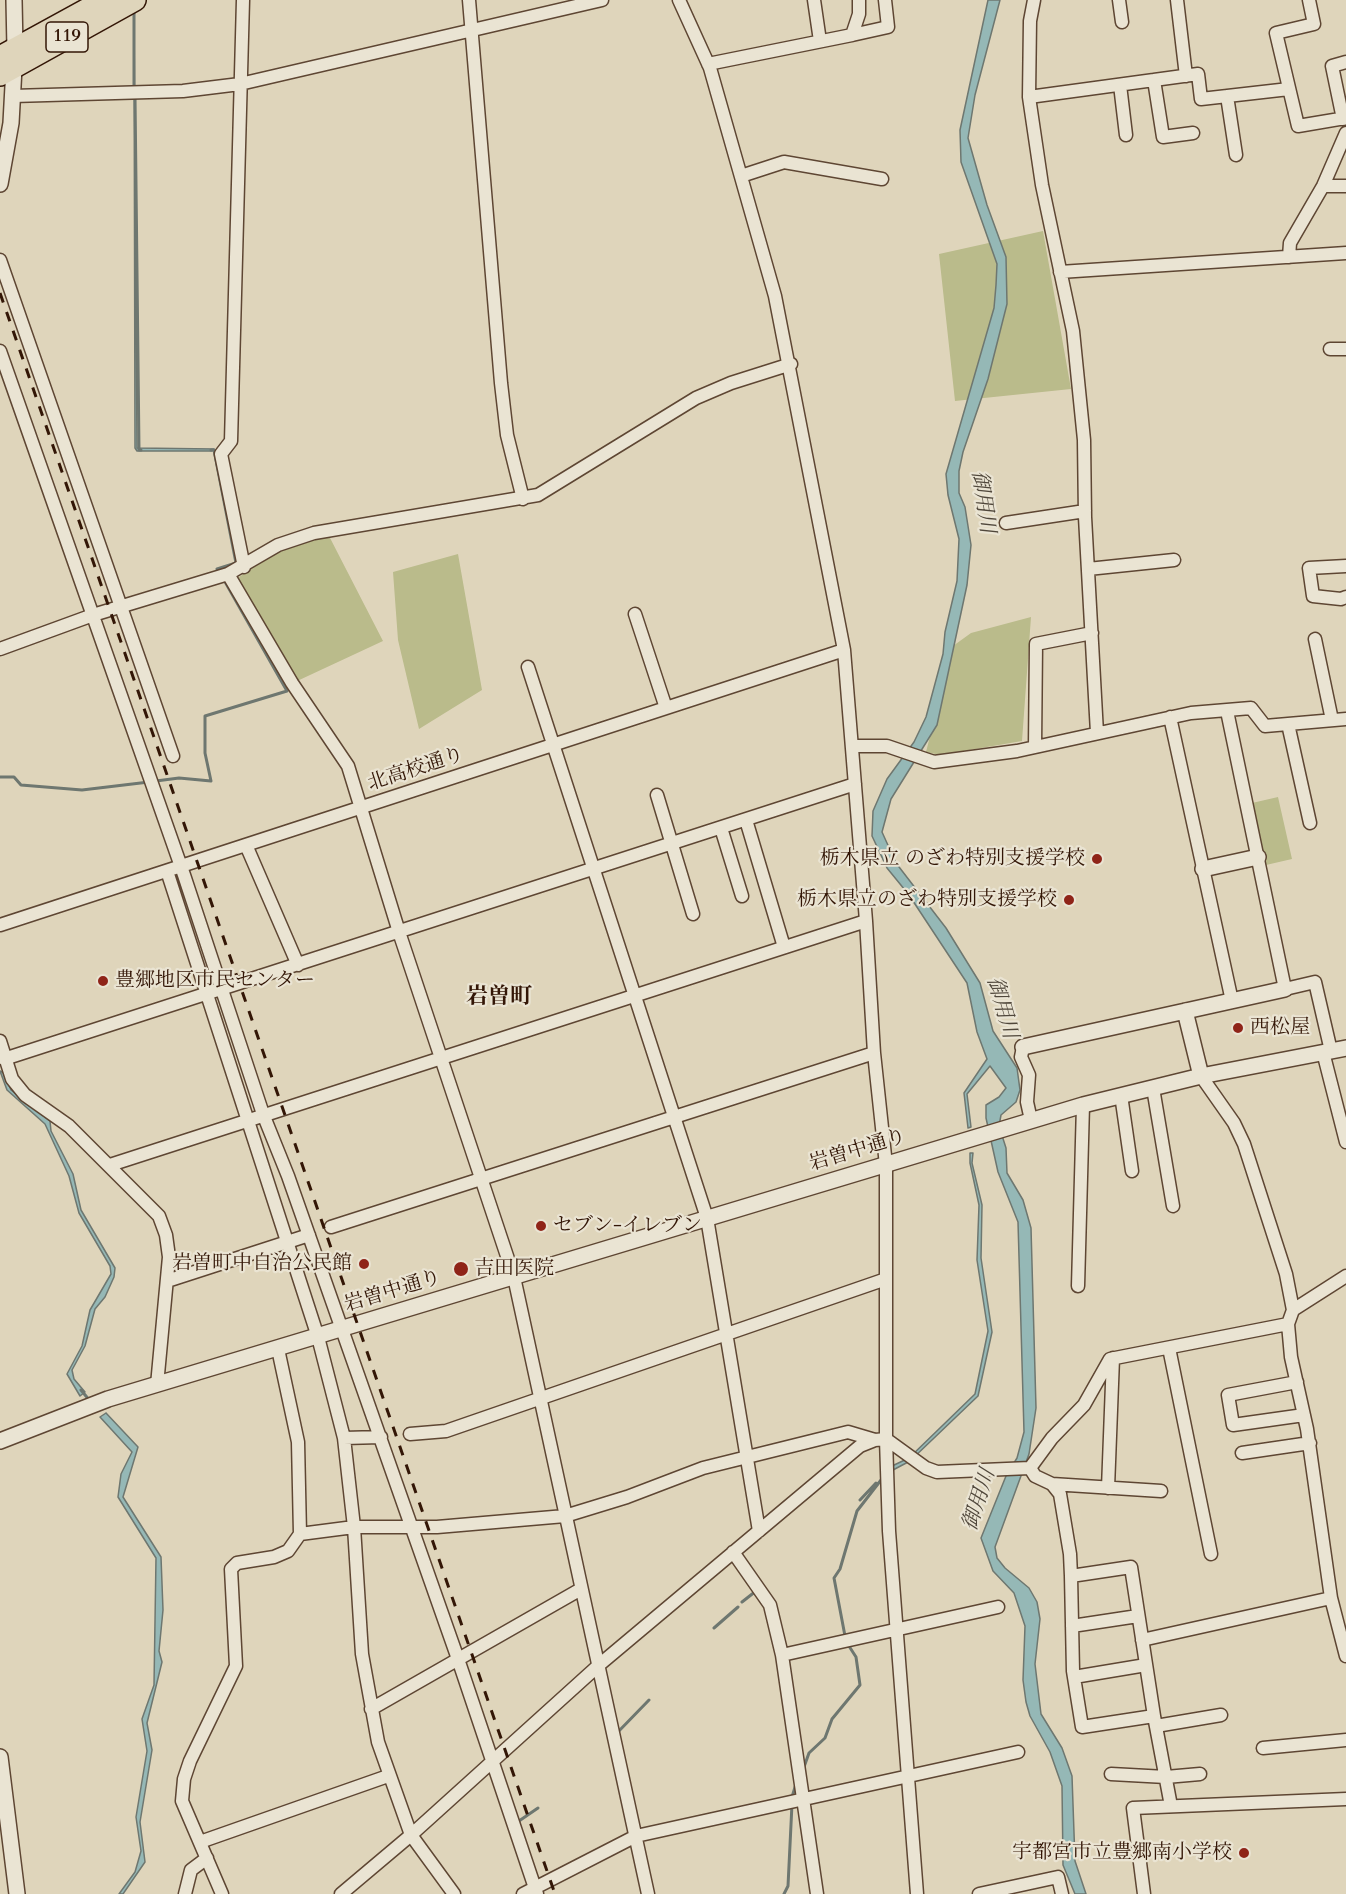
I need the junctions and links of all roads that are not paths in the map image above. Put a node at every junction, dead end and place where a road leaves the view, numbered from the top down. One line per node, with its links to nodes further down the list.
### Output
1 (14, 0): 19 (street)
2 (104, 0): 19 (highway, 119)
3 (135, 0): 19 (highway, 119)
4 (243, 0): 24 (street)
5 (469, 0): 16 (street)
6 (602, 0): 16 (street)
7 (679, 0): 21 (street)
8 (814, 0): 18 (street)
9 (859, 0): 17 (street)
10 (885, 0): 17 (street)
11 (1034, 0): 29 (street)
12 (1119, 0): 15 (street)
13 (1177, 0): 22 (street)
14 (1308, 0): 26 (street)
15 (1122, 22)
16 (471, 29): 24 (street); 48 (street)
17 (852, 35): 18 (street)
18 (820, 41): 21 (street)
19 (7, 62): 27 (street)
20 (1346, 62): 30 (street)
21 (708, 64): 35 (street)
22 (1186, 76): 23 (street); 28 (street)
23 (1154, 80): 25 (street); 31 (street)
24 (240, 84): 27 (street); 53 (street)
25 (1120, 85): 29 (street); 33 (street)
26 (1289, 89): 28 (street); 30 (street)
27 (13, 96): 37 (street)
28 (1227, 96): 34 (street)
29 (1029, 97): 43 (street)
30 (1345, 118)
31 (1193, 133)
32 (1346, 133): 38 (street)
33 (1126, 135)
34 (1236, 154)
35 (741, 176): 36 (street); 47 (street)
36 (882, 179)
37 (0, 184)
38 (1323, 186): 39 (street); 41 (street)
39 (1346, 186)
40 (1346, 253): 41 (street)
41 (1289, 257): 43 (street)
42 (0, 260): 57 (street)
43 (1060, 272): 49 (street)
44 (1330, 349): 45 (street)
45 (1346, 349)
46 (0, 351): 59 (street)
47 (791, 364): 48 (street); 63 (street)
48 (523, 499): 53 (street)
49 (1085, 511): 50 (street); 54 (street)
50 (1006, 523)
51 (1174, 561): 54 (street)
52 (1346, 566): 56 (street)
53 (244, 567): 55 (street)
54 (1088, 569): 60 (street)
55 (228, 574): 57 (street); 78 (street)
56 (1346, 597)
57 (122, 607): 59 (street); 75 (street)
58 (635, 614): 65 (street)
59 (93, 615): 62 (street); 85 (street)
60 (1092, 633): 71 (street); 74 (street)
61 (1315, 639): 69 (street)
62 (0, 649)
63 (844, 650): 65 (street, 北高校通り); 73 (street)
64 (528, 667): 72 (street)
65 (666, 708): 72 (street, 北高校通り)
66 (1227, 711): 67 (street); 70 (street); 84 (street)
67 (1170, 717): 71 (street); 86 (street)
68 (1346, 719): 69 (street)
69 (1332, 720): 70 (street)
70 (1288, 724): 80 (street)
71 (1097, 733): 74 (street)
72 (553, 746): 78 (street, 北高校通り); 87 (street)
73 (852, 747): 74 (street); 76 (street)
74 (1035, 747)
75 (173, 756)
76 (855, 784): 79 (street); 91 (street)
77 (657, 795): 82 (street)
78 (361, 808): 83 (street, 北高校通り); 93 (street)
79 (746, 819): 81 (street); 94 (street)
80 (1310, 823)
81 (721, 828): 82 (street); 89 (street)
82 (673, 843): 87 (street); 90 (street)
83 (246, 845): 85 (street, 北高校通り); 95 (street)
84 (1258, 857): 86 (street); 97 (street)
85 (181, 866): 88 (street, 北高校通り); 96 (street)
86 (1203, 868): 100 (street)
87 (593, 870): 93 (street); 99 (street)
88 (167, 871): 92 (street, 北高校通り); 98 (street)
89 (742, 896)
90 (693, 914)
91 (866, 921): 94 (street); 105 (street)
92 (0, 925)
93 (399, 932): 95 (street); 106 (street)
94 (784, 946): 99 (street)
95 (298, 965): 96 (street)
96 (221, 989): 98 (street); 112 (street)
97 (1285, 989): 100 (street); 104 (street)
98 (206, 994): 107 (street); 114 (street)
99 (633, 994): 106 (street); 113 (street)
100 (1232, 1001): 101 (street)
101 (1185, 1011): 103 (street); 108 (street)
102 (0, 1041): 107 (street)
103 (1023, 1047): 115 (street)
104 (1333, 1050): 108 (street); 116 (street)
105 (874, 1053): 113 (street); 118 (street)
106 (441, 1056): 112 (street); 120 (street)
107 (4, 1059): 117 (street)
108 (1200, 1076): 109 (street); 131 (street)
109 (1153, 1088): 110 (street); 121 (street)
110 (1121, 1095): 111 (street); 119 (street)
111 (1083, 1105): 115 (street); 130 (street)
112 (263, 1114): 114 (street); 124 (street)
113 (674, 1118): 120 (street); 122 (street)
114 (247, 1119): 117 (street); 125 (street)
115 (1031, 1120): 118 (street, 岩曽中通り)
116 (1346, 1142)
117 (110, 1165): 129 (street)
118 (886, 1165): 122 (street, 岩曽中通り); 128 (street)
119 (1132, 1171)
120 (482, 1180): 123 (street); 127 (street)
121 (1173, 1206)
122 (707, 1218): 127 (street, 岩曽中通り); 134 (street)
123 (331, 1227)
124 (309, 1235): 125 (street); 133 (street)
125 (287, 1243): 129 (street); 135 (street)
126 (1346, 1276): 131 (street)
127 (514, 1277): 133 (street, 岩曽中通り); 141 (street)
128 (886, 1279): 134 (street); 146 (street)
129 (167, 1281): 140 (street)
130 (1078, 1286)
131 (1293, 1310): 132 (street)
132 (1288, 1324): 136 (street); 139 (street)
133 (342, 1329): 135 (street, 岩曽中通り); 144 (street)
134 (726, 1333): 141 (street); 150 (street)
135 (318, 1337): 137 (street, 岩曽中通り); 145 (street)
136 (1168, 1348): 138 (street); 161 (street)
137 (278, 1349): 140 (street, 岩曽中通り); 159 (street)
138 (1113, 1358): 151 (street); 153 (street)
139 (1297, 1382): 142 (street); 142 (street)
140 (158, 1384): 147 (street, 岩曽中通り)
141 (540, 1400): 143 (street); 155 (street)
142 (1304, 1415): 148 (street)
143 (410, 1434)
144 (381, 1437): 145 (street); 156 (street)
145 (344, 1438): 157 (street)
146 (880, 1440): 150 (street); 151 (street); 158 (street); 168 (street)
147 (0, 1441)
148 (1310, 1443): 149 (street); 164 (street)
149 (1242, 1453)
150 (747, 1457): 155 (street); 158 (street)
151 (1030, 1467): 152 (street)
152 (1052, 1484): 153 (street); 162 (street)
153 (1108, 1488): 154 (street)
154 (1161, 1491)
155 (565, 1516): 156 (street); 163 (street)
156 (411, 1526): 157 (street); 172 (street)
157 (354, 1527): 159 (street); 176 (street)
158 (759, 1531): 160 (street)
159 (300, 1534): 195 (street)
160 (733, 1552): 170 (street); 173 (street)
161 (1211, 1554)
162 (1071, 1576): 166 (street); 167 (street)
163 (581, 1588): 172 (street); 173 (street)
164 (1331, 1598): 169 (street); 171 (street)
165 (998, 1607): 168 (street)
166 (1138, 1616): 167 (street); 169 (street)
167 (1072, 1626): 175 (street)
168 (896, 1629): 170 (street); 187 (street)
169 (1142, 1640): 174 (street)
170 (782, 1655): 189 (street)
171 (1346, 1656)
172 (458, 1659): 176 (street); 183 (street)
173 (598, 1665): 183 (street); 194 (street)
174 (1146, 1665): 175 (street); 178 (street)
175 (1074, 1677): 178 (street)
176 (371, 1709): 186 (street)
177 (1221, 1715): 178 (street)
178 (1155, 1721): 188 (street)
179 (1346, 1740): 180 (street)
180 (1263, 1748)
181 (1018, 1752): 187 (street)
182 (0, 1757): 192 (street)
183 (491, 1762): 193 (street); 197 (street)
184 (1111, 1774): 188 (street)
185 (1200, 1774): 188 (street)
186 (388, 1776): 193 (street); 195 (street)
187 (908, 1776): 189 (street); 206 (street)
188 (1166, 1777): 191 (street)
189 (804, 1799): 194 (street); 205 (street)
190 (1346, 1799): 191 (street)
191 (1171, 1806): 209 (street)
192 (4, 1814): 198 (street)
193 (411, 1835): 201 (street); 202 (street)
194 (636, 1836): 197 (street); 204 (street)
195 (200, 1842): 196 (street)
196 (207, 1858): 199 (street); 200 (street)
197 (536, 1891): 203 (street)
198 (17, 1894)
199 (184, 1894)
200 (222, 1894)
201 (341, 1894)
202 (454, 1894)
203 (523, 1894)
204 (648, 1894)
205 (817, 1894)
206 (917, 1894)
207 (979, 1894): 208 (street)
208 (1062, 1894)
209 (1144, 1894)

